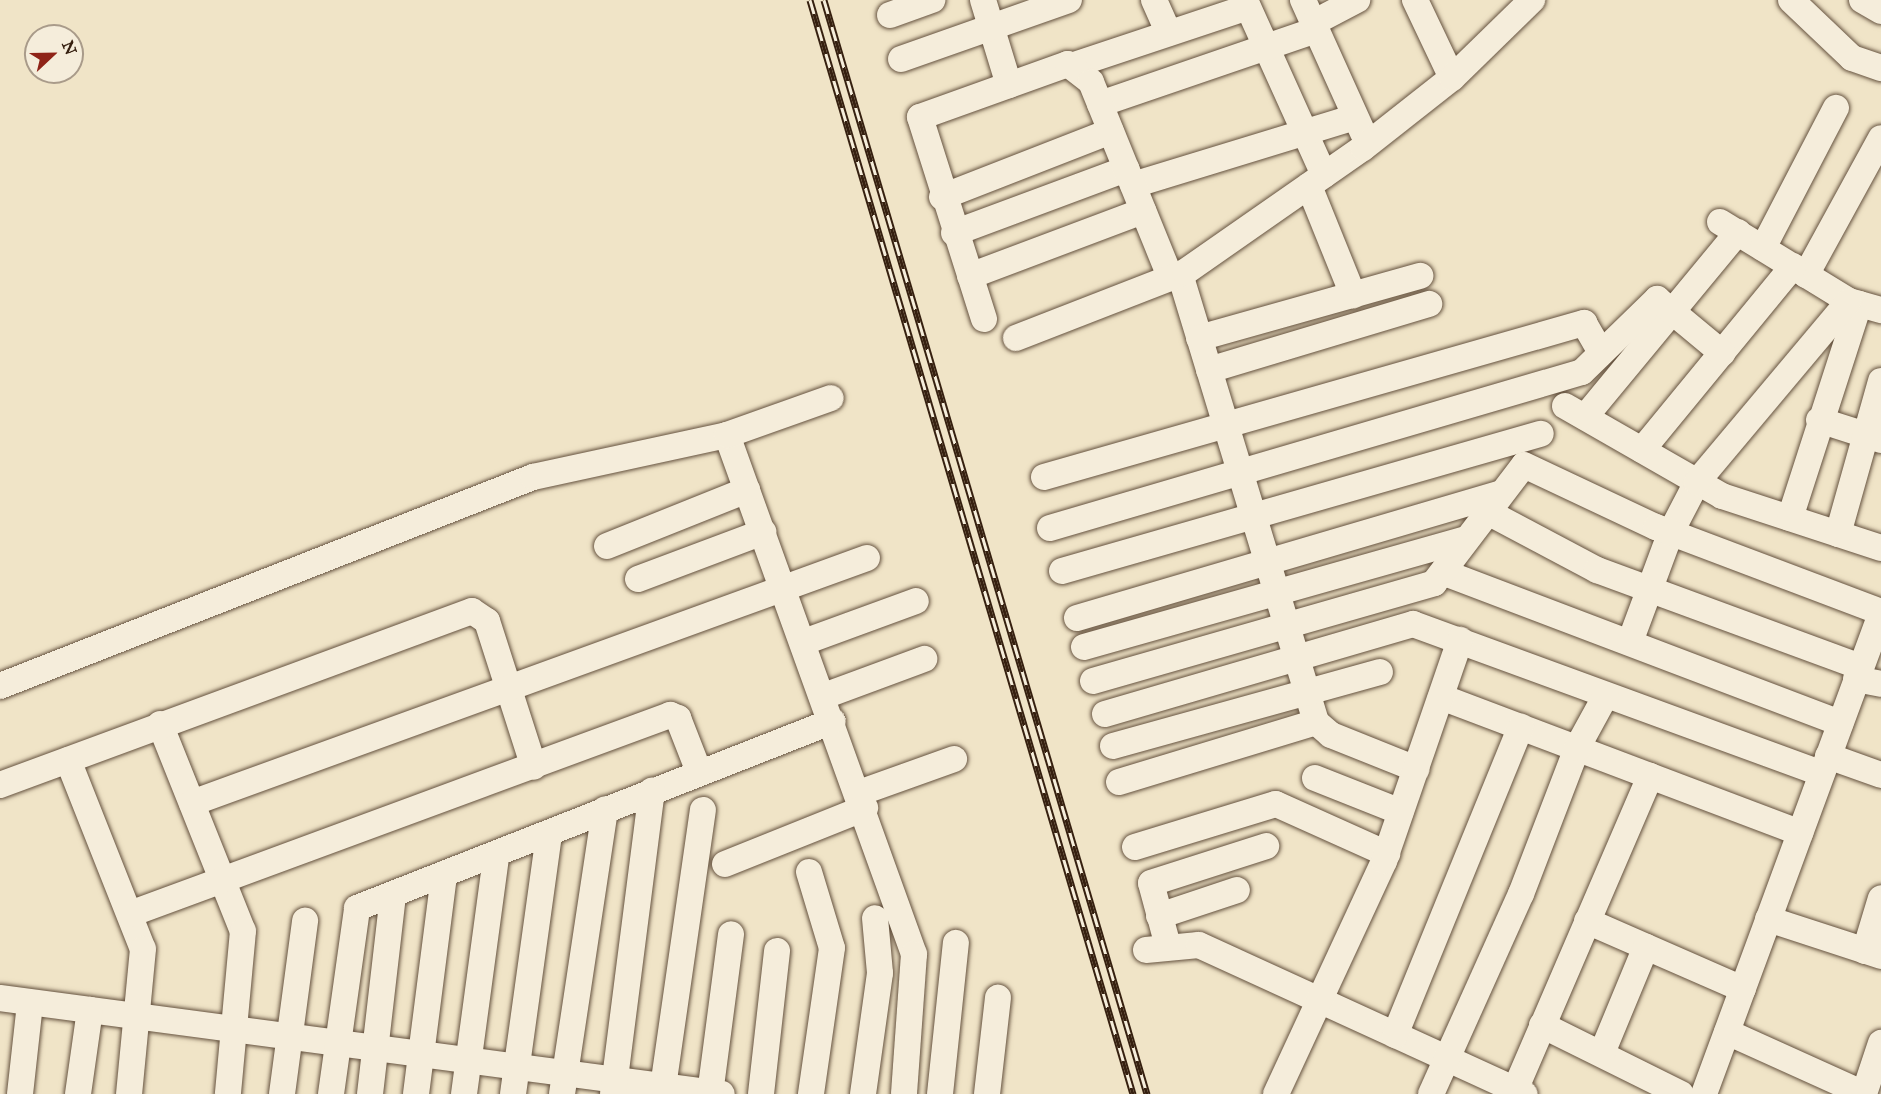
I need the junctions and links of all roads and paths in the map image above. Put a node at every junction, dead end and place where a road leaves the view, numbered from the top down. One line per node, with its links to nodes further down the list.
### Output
1 (932, 0): 12 (street)
2 (983, 0): 14 (street)
3 (1069, 0): 14 (street)
4 (1357, 0): 13 (street)
5 (1415, 0): 20 (street)
6 (1791, 0): 19 (street)
7 (1862, 0): 11 (street)
8 (1160, 2): 15 (street)
9 (1246, 4): 15 (street); 16 (street)
10 (1519, 6): 20 (street)
11 (1881, 11)
12 (890, 15)
13 (1310, 18): 16 (street); 24 (street)
14 (991, 27): 17 (street); 21 (street)
15 (1169, 33): 18 (street)
16 (1266, 47): 22 (street); 26 (street)
17 (901, 59)
18 (1074, 65): 21 (street); 22 (street)
19 (1881, 68)
20 (1452, 78): 28 (street)
21 (1009, 85): 31 (street)
22 (1100, 104): 25 (street)
23 (1836, 108): 34 (street)
24 (1355, 117): 26 (street); 28 (street)
25 (1111, 131): 29 (street); 31 (street)
26 (1304, 132): 29 (street); 30 (street)
27 (1881, 138): 35 (street)
28 (1368, 144): 30 (street)
29 (1129, 177): 32 (street); 33 (street)
30 (1316, 181): 36 (street); 39 (street)
31 (942, 197): 33 (street)
32 (1143, 212): 36 (street); 37 (street)
33 (954, 233): 37 (street)
34 (1763, 248): 35 (street); 42 (street)
35 (1800, 270): 41 (street); 47 (street)
36 (1175, 275): 44 (street); 45 (street)
37 (969, 276): 43 (street)
38 (1420, 276): 39 (street)
39 (1353, 295): 45 (street)
40 (1429, 304): 48 (street)
41 (1863, 305): 51 (street); 59 (street)
42 (1672, 311): 46 (street); 47 (street); 56 (street)
43 (984, 319)
44 (1016, 338)
45 (1199, 338): 48 (street)
46 (1601, 353): 52 (street); 57 (street)
47 (1722, 353): 56 (street)
48 (1209, 370): 52 (street)
49 (1881, 381): 55 (street)
50 (831, 398): 54 (street)
51 (1819, 420): 55 (street); 63 (street)
52 (1226, 426): 57 (street); 58 (street)
53 (1541, 434): 62 (street)
54 (727, 435): 60 (street); 93 (street)
55 (1874, 437): 67 (street)
56 (1642, 450): 59 (street)
57 (1239, 470): 62 (street); 64 (street)
58 (1044, 477)
59 (1697, 482): 63 (street); 66 (street)
60 (747, 490): 65 (street); 69 (street)
61 (1494, 502): 66 (street); 68 (street); 72 (street); 77 (street)
62 (1254, 517): 72 (street); 73 (street)
63 (1790, 518): 67 (street)
64 (1050, 528)
65 (763, 532): 75 (street); 76 (street)
66 (1671, 532): 77 (street); 81 (street)
67 (1838, 534): 70 (street)
68 (1466, 539): 74 (street); 78 (street)
69 (607, 546)
70 (1881, 548)
71 (867, 558): 76 (street)
72 (1266, 559): 78 (street); 80 (street)
73 (1062, 571)
74 (1445, 573): 82 (street); 85 (street)
75 (638, 579)
76 (783, 587): 84 (street); 94 (street)
77 (1651, 589): 85 (street); 90 (street)
78 (1277, 594): 82 (street); 86 (street)
79 (916, 601): 84 (street)
80 (1077, 618)
81 (1880, 618): 90 (street)
82 (1286, 625): 88 (street); 91 (street)
83 (1460, 640): 88 (street); 96 (street); 98 (street)
84 (804, 642): 97 (street)
85 (1630, 642): 103 (street)
86 (1084, 647)
87 (924, 658): 97 (street)
88 (1297, 658): 95 (street); 99 (street)
89 (1380, 672): 95 (street)
90 (1858, 673): 92 (street); 103 (street)
91 (1094, 681)
92 (1881, 684)
93 (0, 686)
94 (507, 687): 102 (street); 110 (street); 120 (street)
95 (1307, 692): 101 (street); 105 (street)
96 (1606, 695): 106 (street); 109 (street)
97 (824, 696): 100 (street)
98 (1441, 697): 104 (street); 111 (street)
99 (1105, 714)
100 (833, 721): 112 (street); 119 (street)
101 (1316, 722): 111 (street); 116 (street)
102 (160, 723): 108 (street); 120 (street)
103 (1840, 723): 109 (street)
104 (1521, 727): 106 (street); 158 (street)
105 (1113, 746)
106 (1577, 748): 114 (street); 165 (street)
107 (954, 759): 119 (street)
108 (68, 760): 117 (street); 137 (street)
109 (1825, 765): 113 (street); 125 (street)
110 (534, 767): 112 (street); 133 (street)
111 (1416, 769): 123 (street)
112 (699, 772): 118 (street)
113 (1881, 775)
114 (1650, 776): 125 (street); 142 (street)
115 (1315, 778): 123 (street)
116 (1119, 782)
117 (0, 785)
118 (652, 790): 121 (street); 169 (street)
119 (862, 800): 130 (street); 186 (street)
120 (192, 802): 133 (street)
121 (605, 809): 124 (street); 168 (street)
122 (703, 810): 170 (street)
123 (1401, 812): 128 (street)
124 (549, 833): 129 (street); 167 (street)
125 (1800, 833): 140 (street)
126 (1266, 846): 138 (street)
127 (1135, 847): 128 (street)
128 (1387, 854): 151 (street)
129 (496, 856): 132 (street); 166 (street)
130 (725, 864)
131 (808, 872): 184 (street)
132 (444, 874): 135 (street); 164 (street)
133 (222, 877): 137 (street); 156 (street)
134 (1238, 890): 138 (street)
135 (393, 895): 160 (street); 162 (street)
136 (1881, 898): 147 (street)
137 (130, 914): 154 (street)
138 (1159, 916): 151 (street)
139 (875, 918): 185 (street)
140 (1768, 919): 147 (street); 148 (street)
141 (305, 921): 159 (street)
142 (1587, 921): 145 (street); 155 (street)
143 (731, 934): 182 (street)
144 (956, 943): 187 (street)
145 (1646, 947): 148 (street); 163 (street)
146 (777, 951): 183 (street)
147 (1873, 953)
148 (1743, 989): 157 (street)
149 (0, 998): 152 (street)
150 (998, 998): 188 (street)
151 (1320, 1000): 158 (street); 189 (street)
152 (30, 1003): 153 (street); 172 (street)
153 (90, 1010): 154 (street); 173 (street)
154 (139, 1017): 156 (street); 174 (street)
155 (1542, 1025): 163 (street); 171 (street)
156 (236, 1030): 159 (street); 175 (street)
157 (1727, 1032): 192 (street); 193 (street)
158 (1395, 1035): 165 (street)
159 (290, 1037): 160 (street); 176 (street)
160 (338, 1043): 162 (street); 177 (street)
161 (1881, 1043): 193 (street)
162 (377, 1048): 164 (street); 178 (street)
163 (1602, 1053): 191 (street)
164 (420, 1054): 166 (street); 179 (street)
165 (1447, 1059): 171 (street); 190 (street)
166 (468, 1060): 167 (street); 180 (street)
167 (516, 1067): 168 (street); 181 (street)
168 (563, 1084): 169 (street)
169 (614, 1087): 170 (street)
170 (663, 1090): 182 (street)
171 (1520, 1092)
172 (20, 1094)
173 (78, 1094)
174 (129, 1094)
175 (228, 1094)
176 (282, 1094)
177 (331, 1094)
178 (370, 1094)
179 (416, 1094)
180 (465, 1094)
181 (513, 1094)
182 (714, 1094)
183 (761, 1094)
184 (811, 1094)
185 (863, 1094)
186 (904, 1094)
187 (940, 1094)
188 (987, 1094)
189 (1276, 1094)
190 (1431, 1094)
191 (1681, 1094)
192 (1704, 1094)
193 (1864, 1094)

